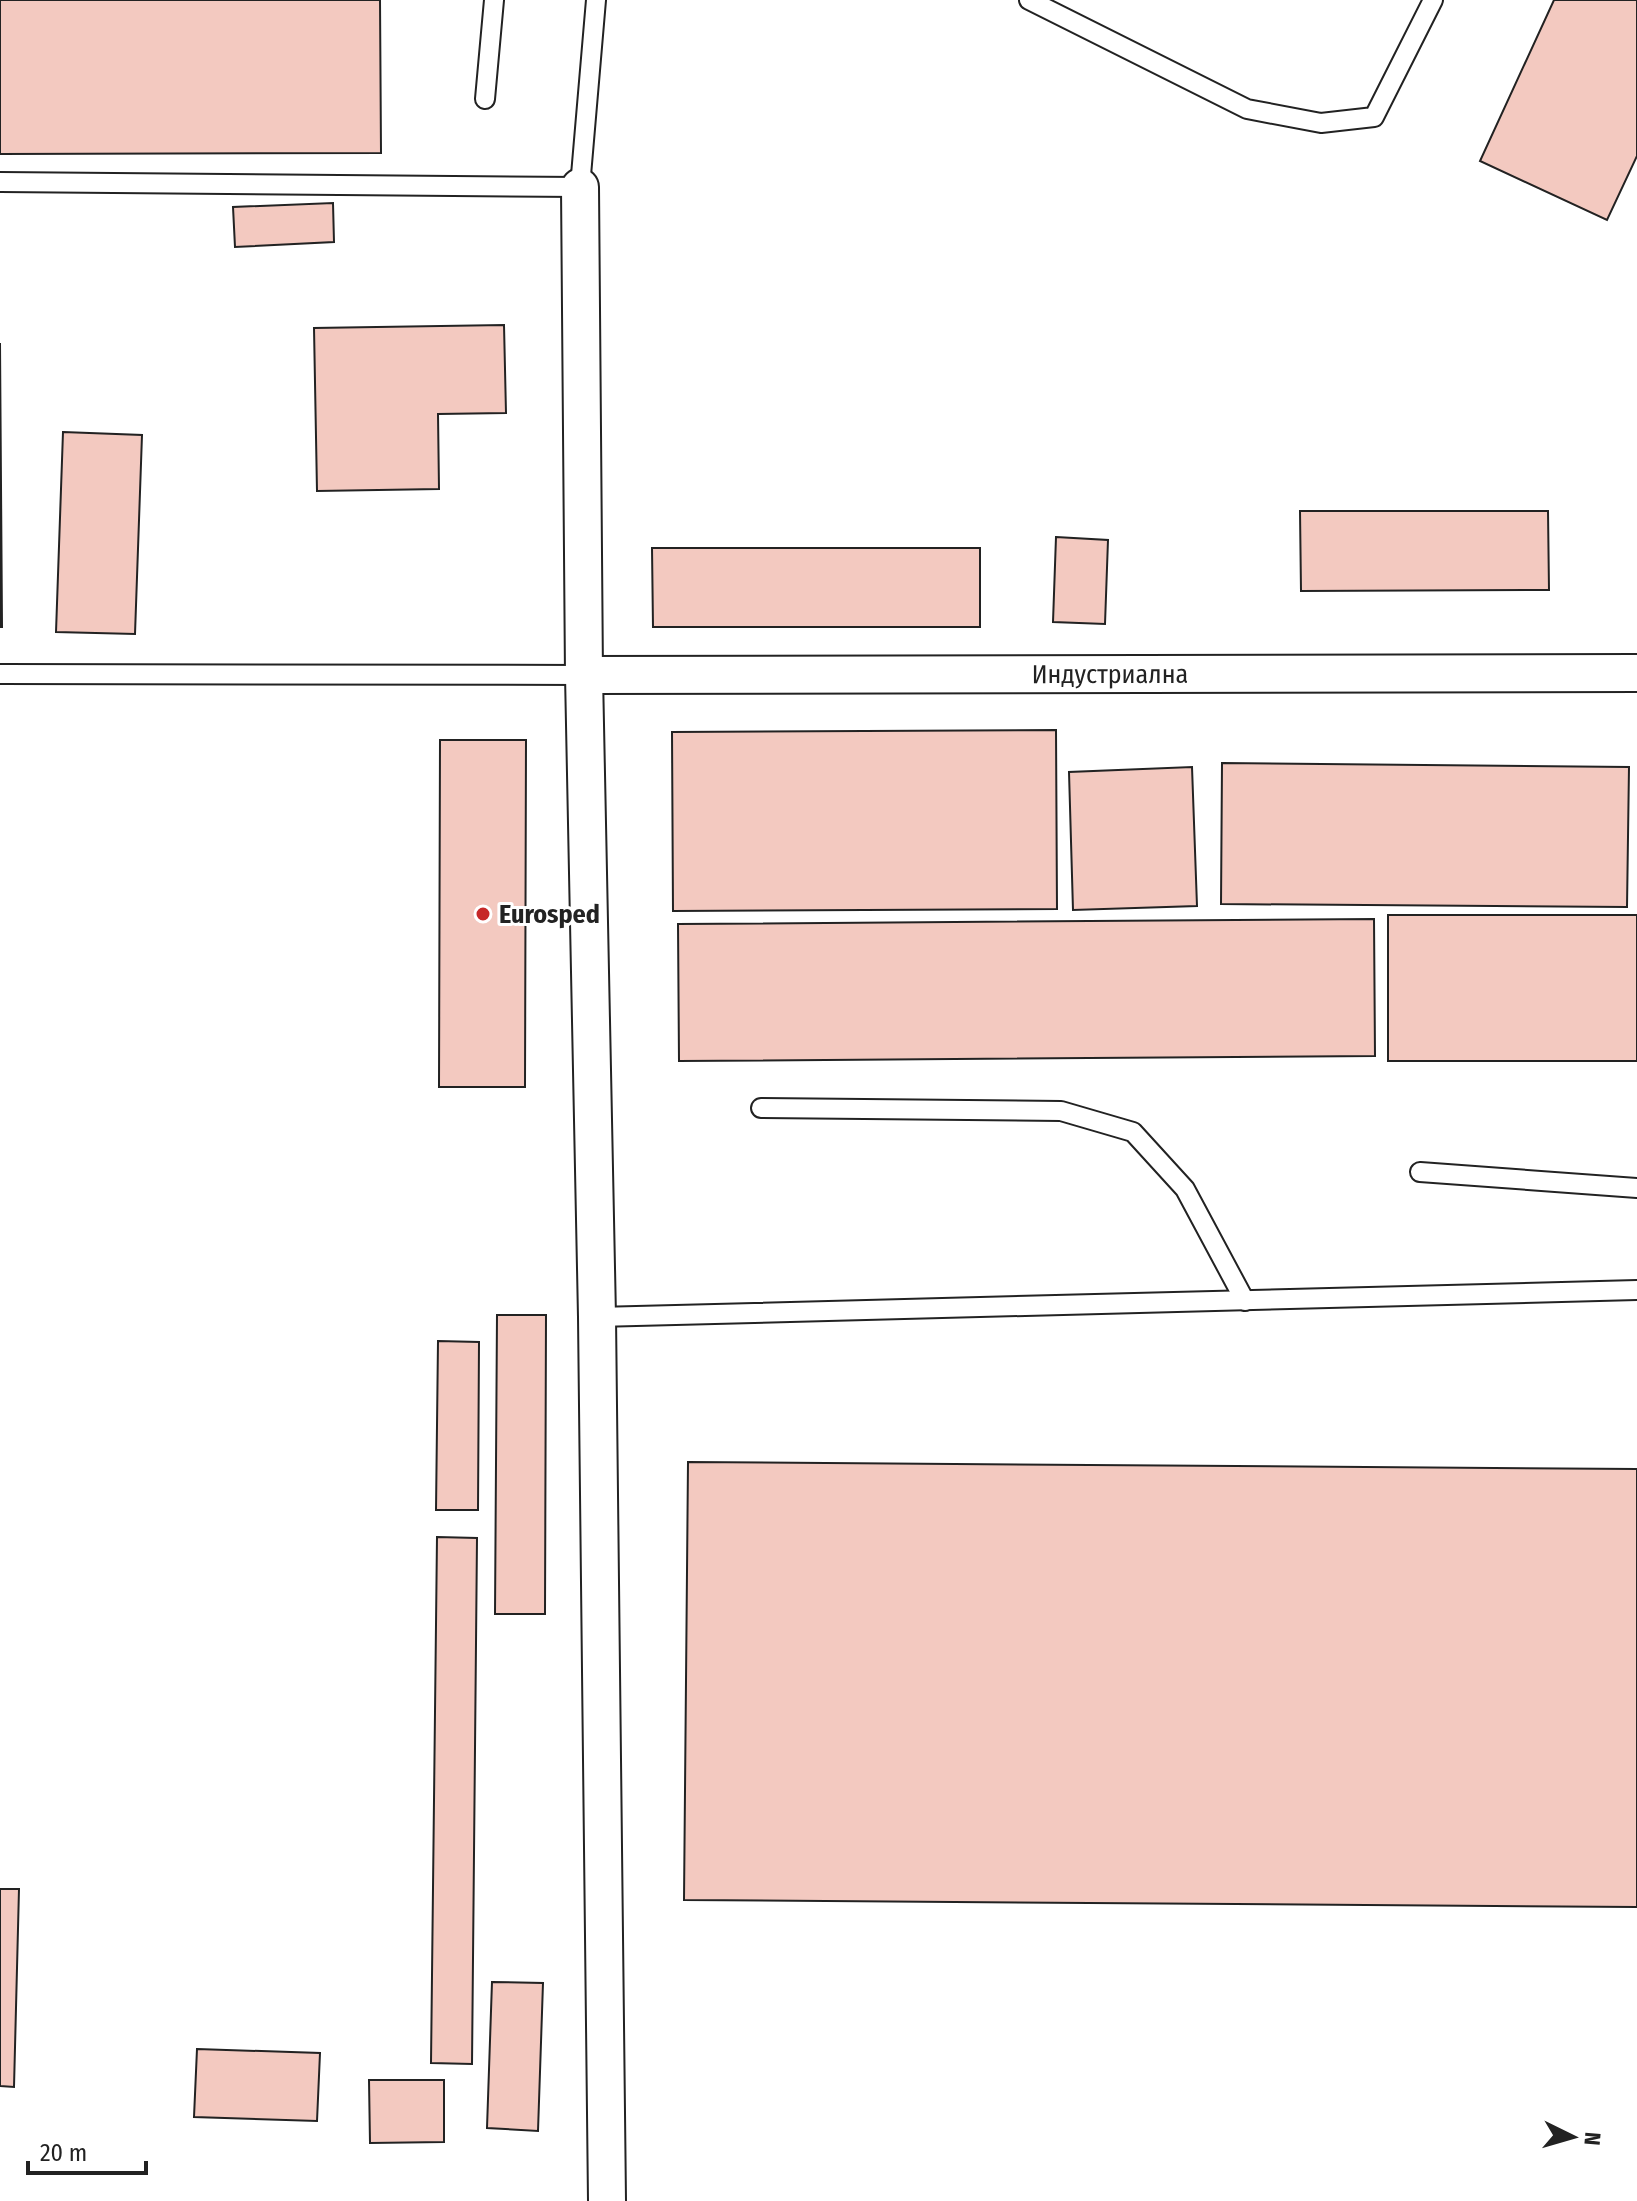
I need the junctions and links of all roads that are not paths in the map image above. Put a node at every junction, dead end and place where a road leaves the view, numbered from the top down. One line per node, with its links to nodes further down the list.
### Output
1 (494, 0): 5 (lane)
2 (596, 0): 7 (lane)
3 (1029, 0): 4 (lane)
4 (1433, 0)
5 (485, 99)
6 (0, 182): 7 (lane)
7 (580, 187): 10 (street)
8 (1637, 673): 10 (street, Индустриална)
9 (0, 674): 10 (lane)
10 (584, 675): 16 (street)
11 (761, 1108): 15 (lane)
12 (1420, 1172): 13 (lane)
13 (1637, 1188)
14 (1637, 1290): 15 (lane)
15 (1245, 1301): 16 (lane)
16 (597, 1317): 17 (street)
17 (607, 2201)

